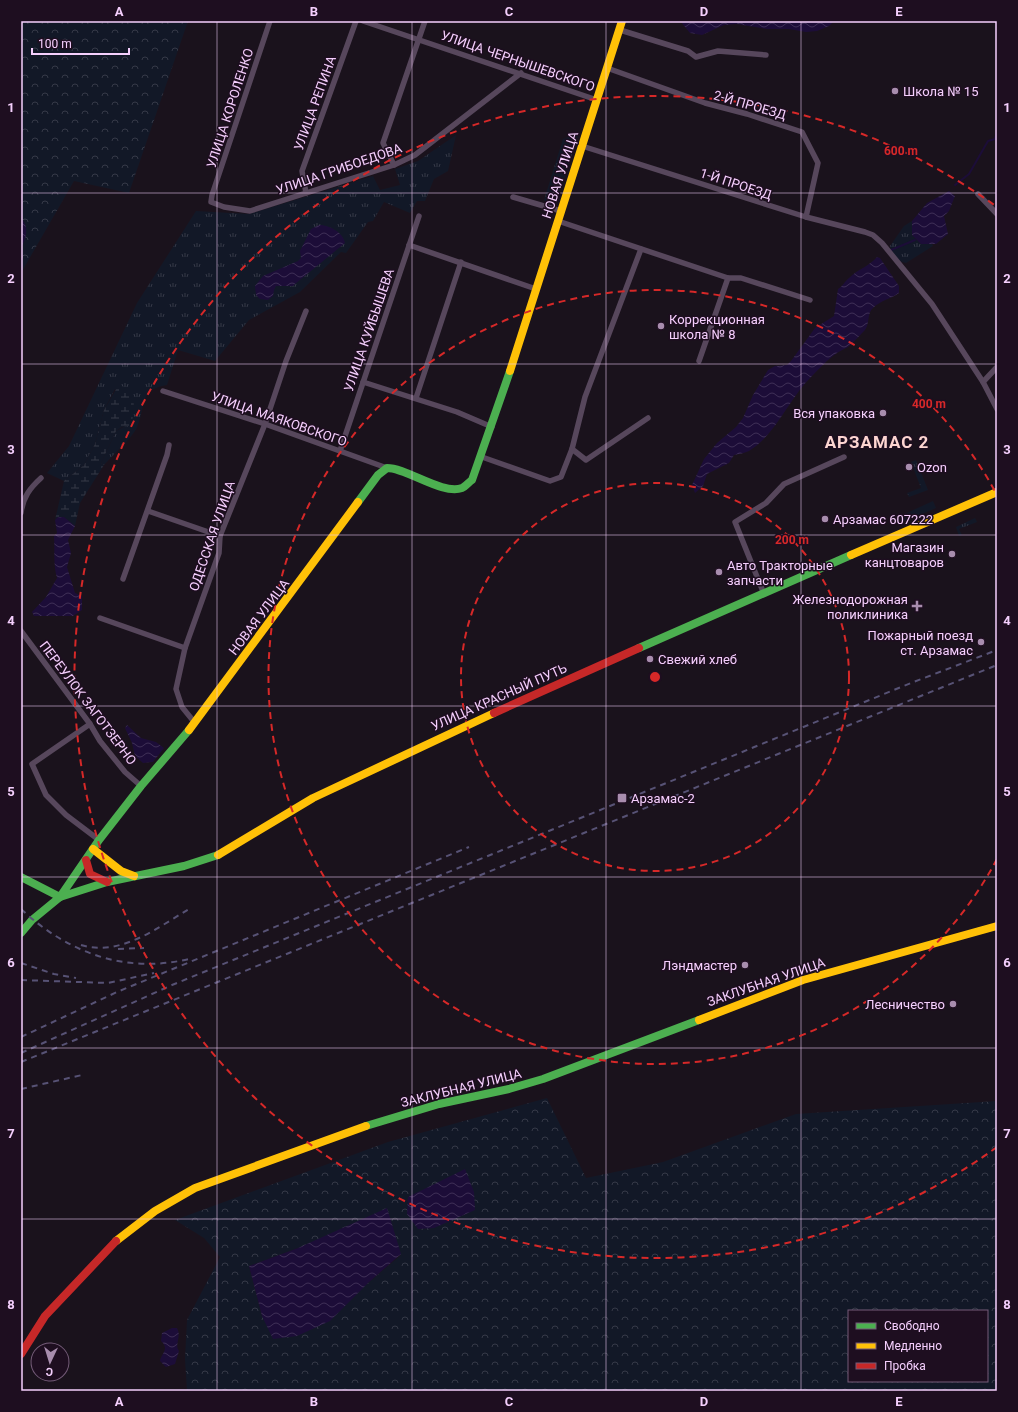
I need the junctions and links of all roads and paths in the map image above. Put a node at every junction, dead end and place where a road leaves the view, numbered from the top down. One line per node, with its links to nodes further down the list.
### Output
1 (270, 21): 17 (street, УЛИЦА КОРОЛЕНКО)
2 (356, 21): 14 (street, УЛИЦА РЕПИНА)
3 (363, 21): 7 (street, УЛИЦА ЧЕРНЫШЕВСКОГО)
4 (425, 21): 7 (street)
5 (622, 21): 6 (main road, НОВАЯ УЛИЦА)
6 (620, 30): 8 (street); 9 (main road, НОВАЯ УЛИЦА)
7 (419, 39): 10 (street, УЛИЦА ЧЕРНЫШЕВСКОГО); 13 (street)
8 (766, 54)
9 (607, 68): 11 (main road, НОВАЯ УЛИЦА); 21 (street, 2-Й ПРОЕЗД)
10 (521, 73): 11 (street, УЛИЦА ЧЕРНЫШЕВСКОГО); 13 (street, УЛИЦА ГРИБОЕДОВА)
11 (597, 100): 12 (main road, НОВАЯ УЛИЦА)
12 (582, 146): 18 (main road, НОВАЯ УЛИЦА); 21 (street, 1-Й ПРОЕЗД)
13 (394, 165): 14 (street, УЛИЦА ГРИБОЕДОВА)
14 (306, 193): 17 (street, УЛИЦА ГРИБОЕДОВА)
15 (978, 194): 19 (street)
16 (513, 197): 18 (street)
17 (211, 202)
18 (561, 211): 22 (main road, НОВАЯ УЛИЦА)
19 (997, 214)
20 (419, 216): 23 (street, УЛИЦА КУЙБЫШЕВА)
21 (806, 217): 33 (street, 1-Й ПРОЕЗД)
22 (558, 221): 24 (street); 27 (main road, НОВАЯ УЛИЦА)
23 (409, 245): 25 (street); 32 (street, УЛИЦА КУЙБЫШЕВА)
24 (641, 249): 26 (street); 41 (street)
25 (461, 262): 27 (street); 35 (street)
26 (728, 278): 28 (street); 30 (street)
27 (536, 289): 39 (main road, НОВАЯ УЛИЦА)
28 (810, 300)
29 (306, 311): 38 (street, ОДЕССКАЯ УЛИЦА)
30 (699, 361)
31 (997, 367): 33 (street)
32 (363, 382): 35 (street); 42 (street, УЛИЦА КУЙБЫШЕВА)
33 (984, 382): 36 (street, 1-Й ПРОЕЗД)
34 (163, 391): 38 (street, УЛИЦА МАЯКОВСКОГО)
35 (416, 398): 39 (street)
36 (997, 409)
37 (648, 418): 41 (street)
38 (265, 424): 42 (street, УЛИЦА МАЯКОВСКОГО); 50 (street, ОДЕССКАЯ УЛИЦА)
39 (492, 426): 43 (main road, НОВАЯ УЛИЦА)
40 (169, 445): 48 (street)
41 (572, 449): 43 (street)
42 (340, 451): 45 (street, УЛИЦА МАЯКОВСКОГО)
43 (482, 457): 45 (main road, НОВАЯ УЛИЦА)
44 (844, 457): 52 (street)
45 (387, 468): 56 (main road, НОВАЯ УЛИЦА)
46 (41, 478): 49 (street)
47 (997, 492): 52 (main road, УЛИЦА КРАСНЫЙ ПУТЬ)
48 (148, 511): 50 (street); 51 (street)
49 (21, 513)
50 (220, 536): 55 (street, ОДЕССКАЯ УЛИЦА)
51 (123, 579)
52 (764, 594): 62 (main road, УЛИЦА КРАСНЫЙ ПУТЬ)
53 (100, 618): 55 (street)
54 (21, 631): 57 (street, ПЕРЕУЛОК ЗАГОТЗЕРНО)
55 (185, 648): 56 (street, ОДЕССКАЯ УЛИЦА)
56 (195, 723): 58 (main road, НОВАЯ УЛИЦА)
57 (90, 724): 58 (street, ПЕРЕУЛОК ЗАГОТЗЕРНО); 59 (street)
58 (141, 786): 59 (main road, НОВАЯ УЛИЦА)
59 (99, 840): 60 (main road, НОВАЯ УЛИЦА)
60 (93, 849): 61 (main road, НОВАЯ УЛИЦА); 62 (main road)
61 (86, 860): 64 (main road); 65 (main road, НОВАЯ УЛИЦА)
62 (134, 876): 64 (main road, УЛИЦА КРАСНЫЙ ПУТЬ)
63 (21, 877): 65 (main road)
64 (106, 882): 65 (main road, УЛИЦА КРАСНЫЙ ПУТЬ)
65 (60, 897): 67 (main road, УЛИЦА КРАСНЫЙ ПУТЬ)
66 (997, 926): 68 (main road, ЗАКЛУБНАЯ УЛИЦА)
67 (21, 933)
68 (21, 1354)

